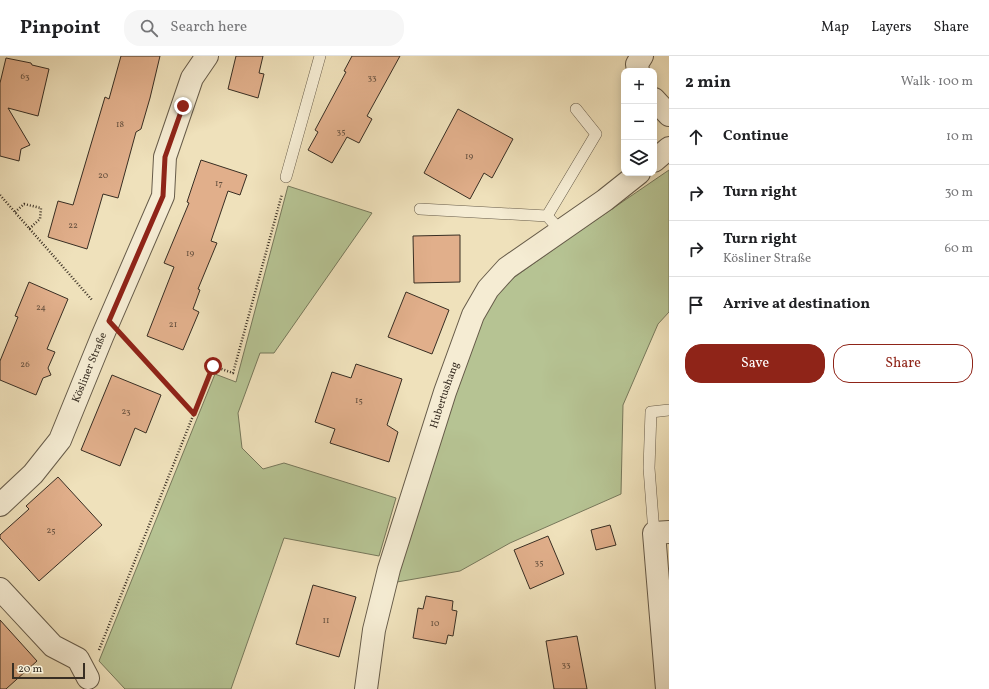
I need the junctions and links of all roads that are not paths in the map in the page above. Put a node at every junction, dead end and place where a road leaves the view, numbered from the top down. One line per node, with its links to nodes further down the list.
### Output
1 (207, 56): 15 (street, Kösliner Straße)
2 (320, 56): 11 (lane)
3 (642, 56): 4 (street)
4 (638, 68)
5 (657, 102): 7 (street)
6 (576, 109): 13 (lane)
7 (669, 115)
8 (669, 148): 9 (street)
9 (657, 158)
10 (634, 176): 13 (street, Hubertushang)
11 (286, 177)
12 (420, 209): 13 (lane)
13 (554, 224): 19 (street, Hubertushang)
14 (669, 410): 16 (lane)
15 (0, 505)
16 (661, 532): 20 (street)
17 (0, 589): 18 (street)
18 (88, 678)
19 (366, 689)
20 (667, 689)

